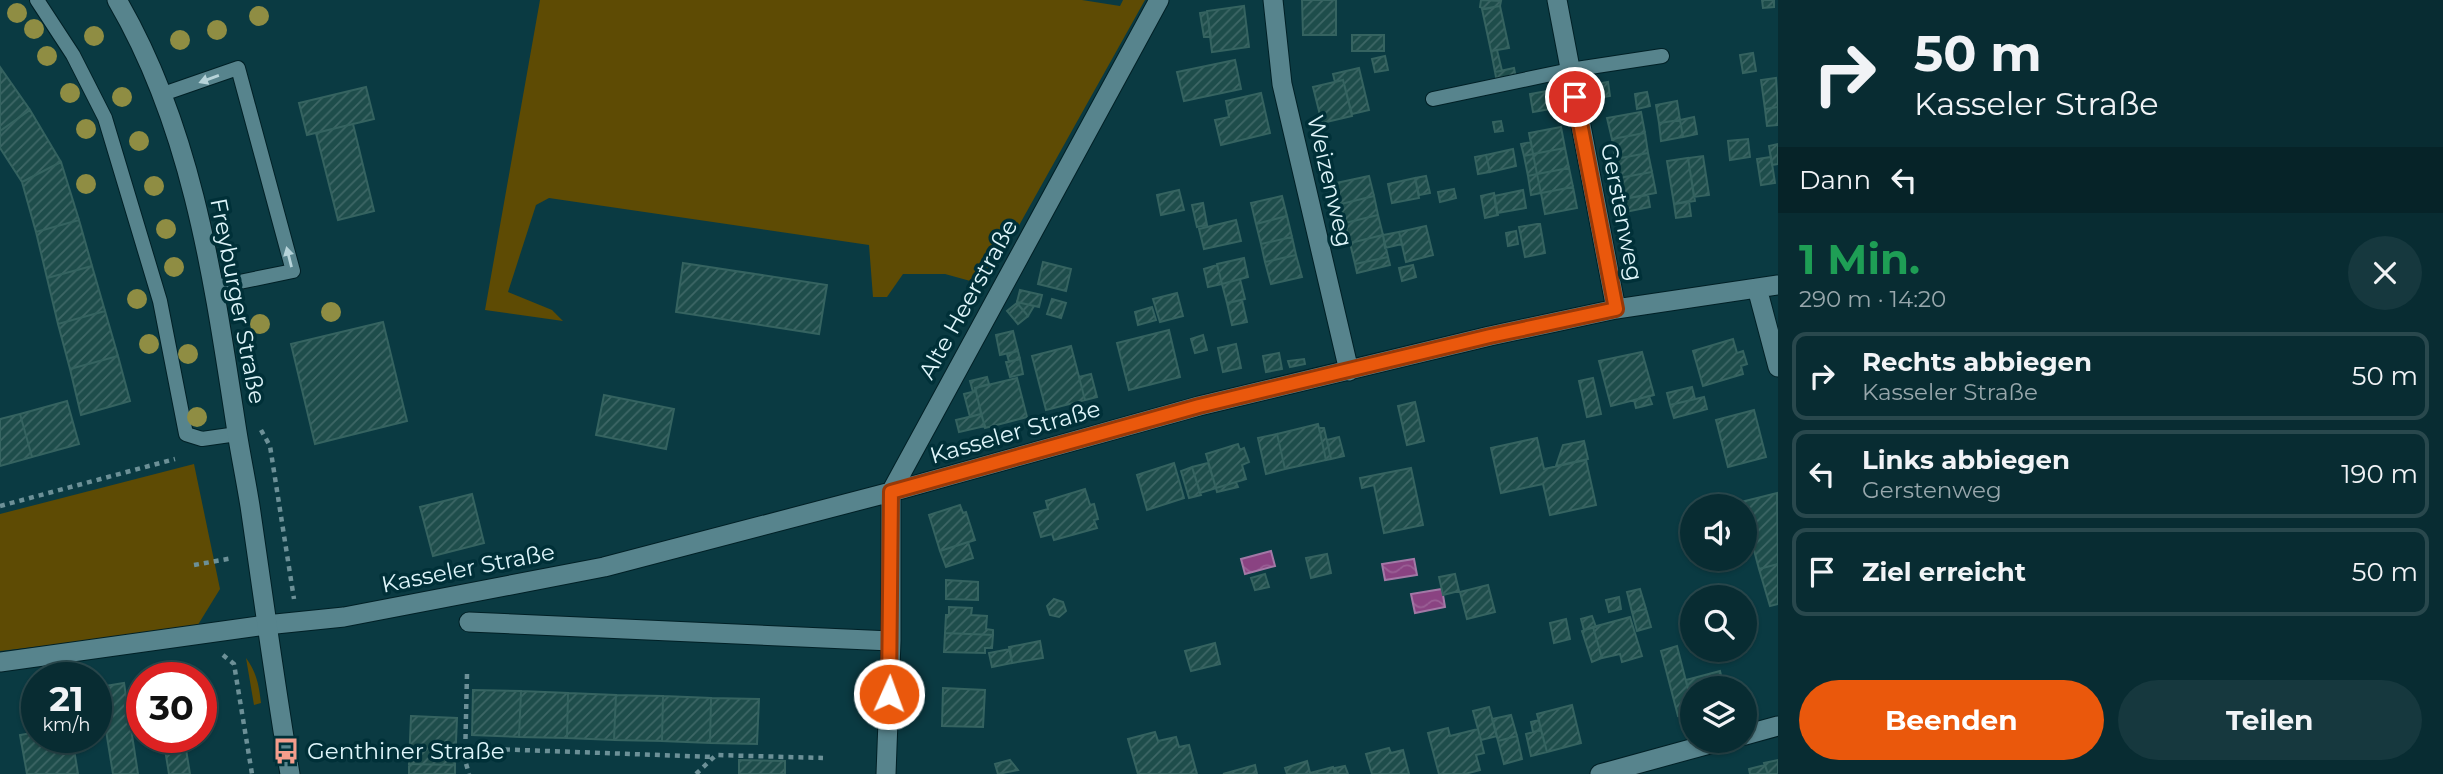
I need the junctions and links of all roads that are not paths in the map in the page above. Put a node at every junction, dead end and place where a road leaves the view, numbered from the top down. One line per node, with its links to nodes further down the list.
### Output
1 (37, 0): 16 (lane)
2 (117, 0): 8 (street, Freyburger Straße)
3 (1159, 0): 17 (street, Alte Heerstraße)
4 (1273, 0): 15 (street, Weizenweg)
5 (1557, 0): 7 (street, Gerstenweg)
6 (1662, 56): 7 (lane)
7 (1570, 71): 9 (lane); 13 (street, Gerstenweg)
8 (163, 94): 11 (street, Freyburger Straße); 11 (lane, one-way to 8)
9 (1433, 99)
10 (1778, 285): 12 (street, Kasseler Straße)
11 (215, 287): 16 (street, Freyburger Straße)
12 (1757, 288): 13 (street, Kasseler Straße); 14 (street)
13 (1616, 309): 15 (street, Kasseler Straße)
14 (1778, 367)
15 (1349, 371): 17 (street, Kasseler Straße)
16 (237, 434): 19 (street, Freyburger Straße)
17 (891, 492): 19 (street, Kasseler Straße); 20 (street, Alte Heerstraße)
18 (469, 622): 20 (street)
19 (266, 625): 21 (street); 25 (street, Freyburger Straße)
20 (891, 640): 26 (street, Alte Heerstraße)
21 (0, 662)
22 (1778, 726): 23 (street)
23 (1757, 732)
24 (1680, 752): 27 (street)
25 (290, 774)
26 (887, 774)
27 (1600, 774)

